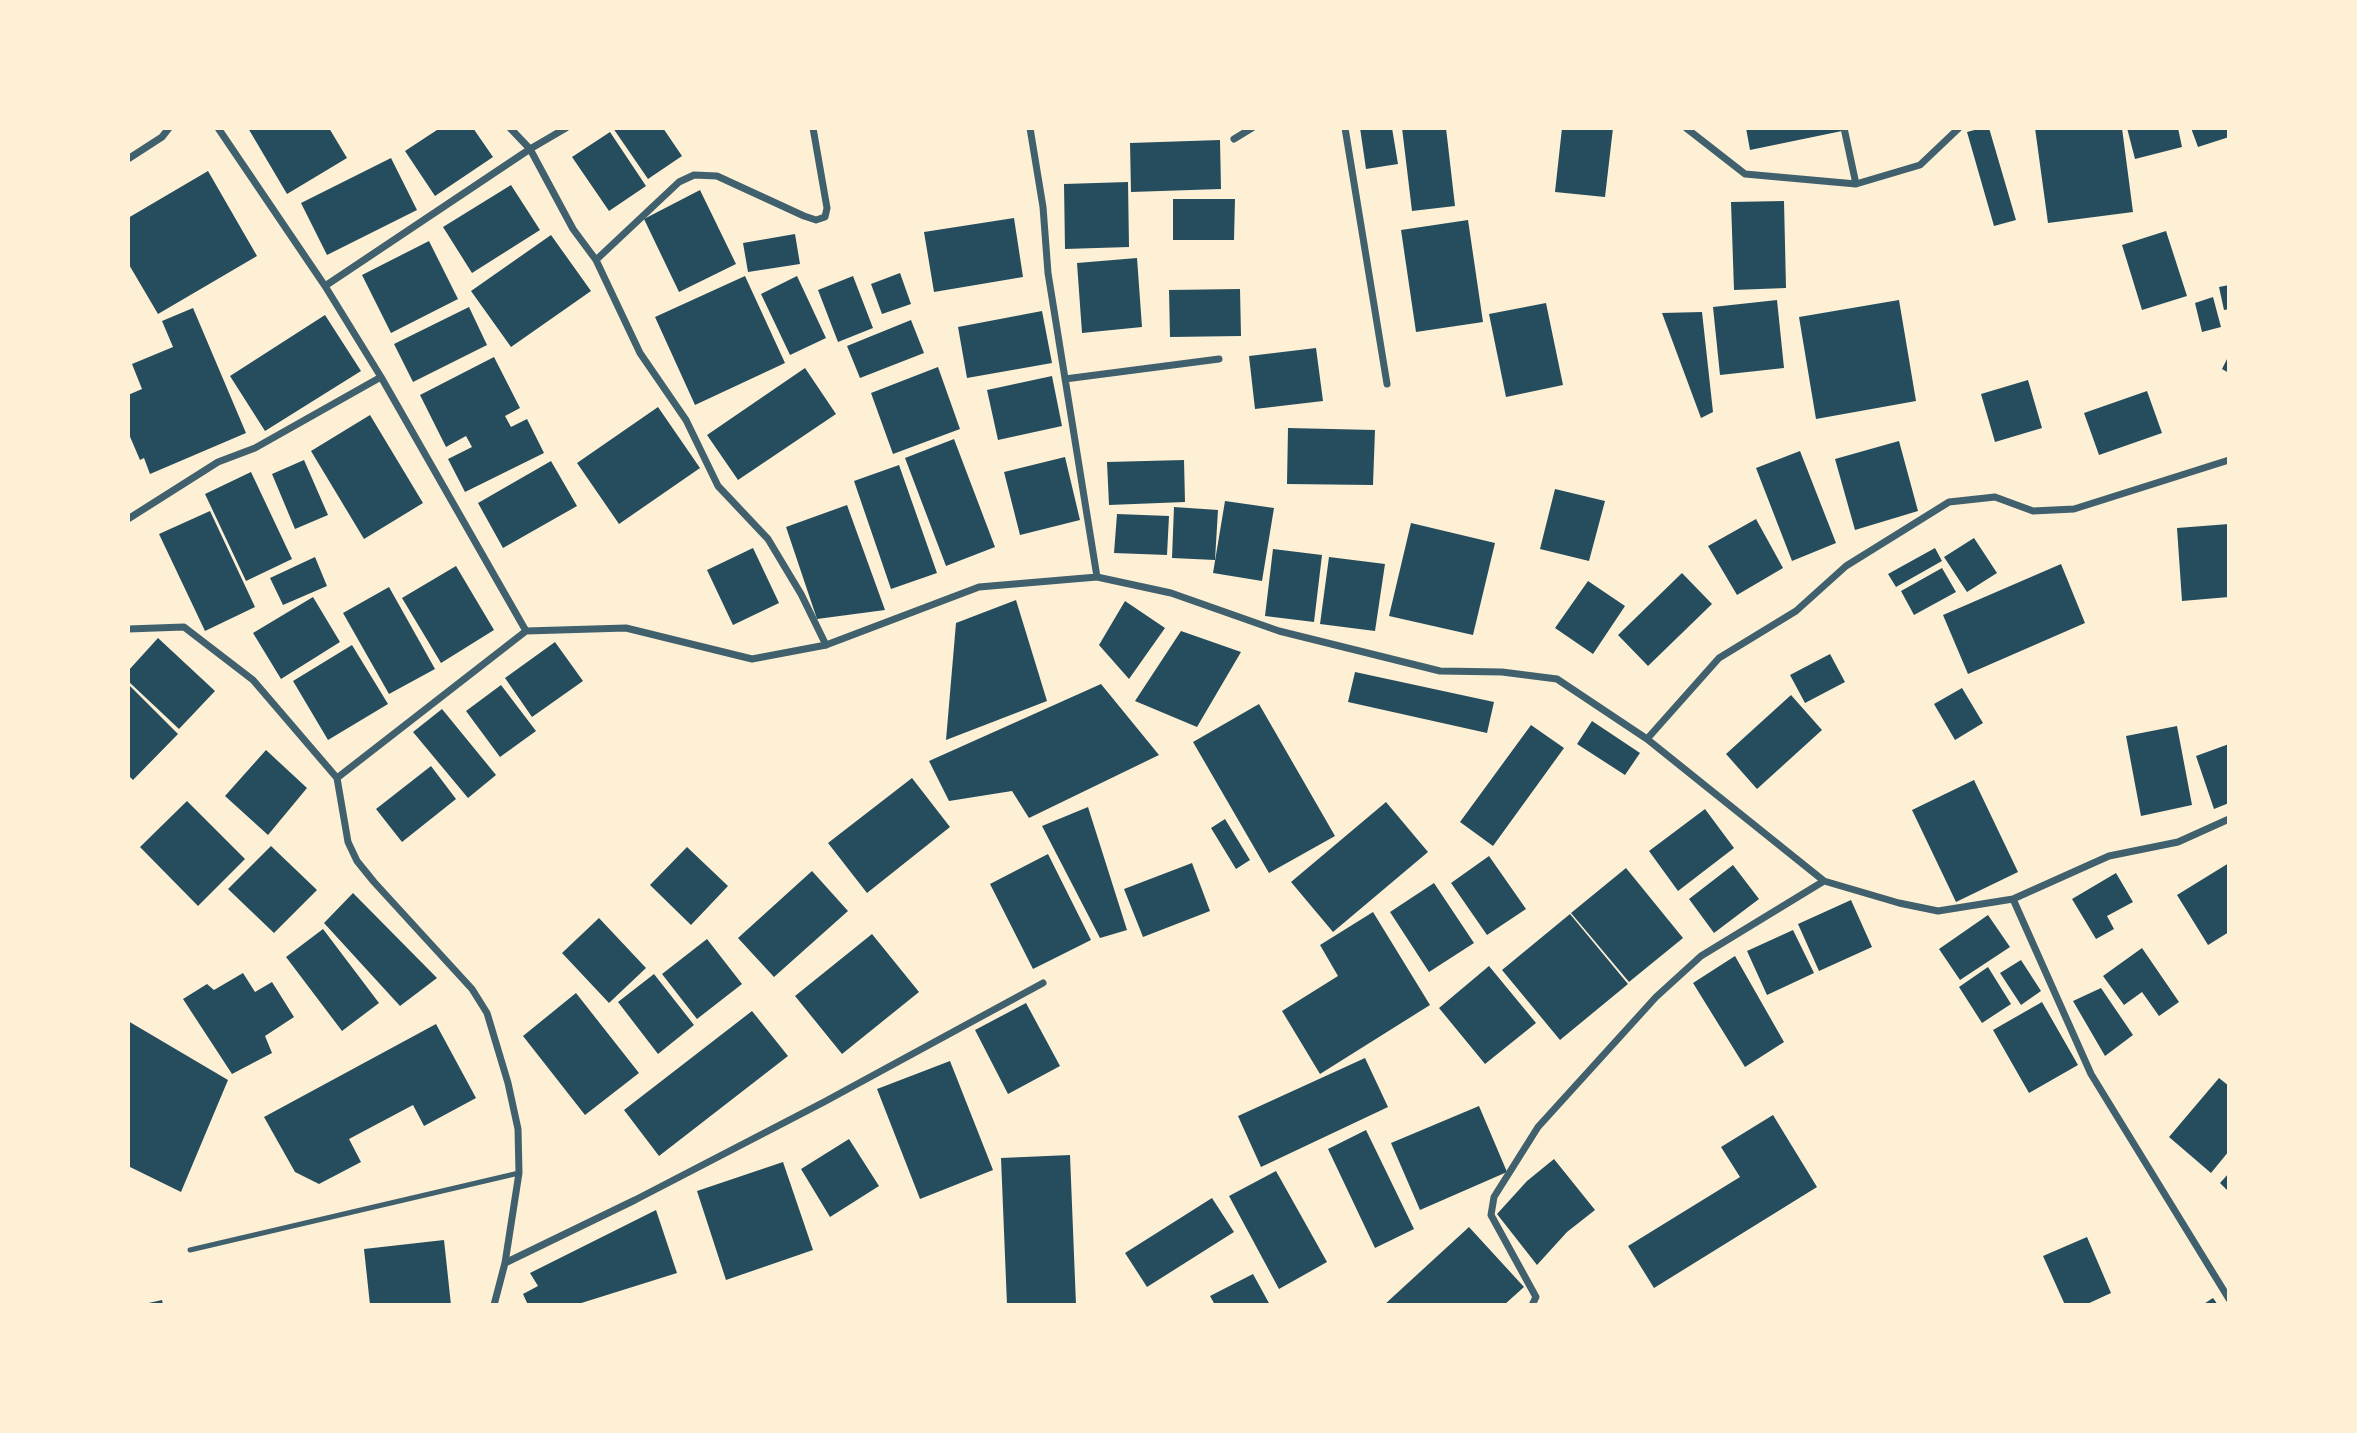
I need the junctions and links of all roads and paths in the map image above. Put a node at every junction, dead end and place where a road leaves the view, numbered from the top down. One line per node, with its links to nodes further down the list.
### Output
1 (169, 128): 14 (street)
2 (218, 128): 17 (street)
3 (510, 128): 13 (street)
4 (566, 128): 13 (street)
5 (813, 128): 16 (street)
6 (1031, 128): 20 (street)
7 (1252, 128): 12 (street)
8 (1345, 128): 21 (street)
9 (1686, 128): 15 (street)
10 (1844, 128): 15 (street)
11 (1959, 128): 15 (street)
12 (1234, 139)
13 (530, 149): 16 (street); 17 (street)
14 (128, 159)
15 (1856, 184)
16 (596, 260): 27 (street)
17 (325, 286): 19 (street)
18 (1219, 359): 20 (street)
19 (381, 377): 23 (street); 26 (street)
20 (1065, 379): 24 (street)
21 (1387, 384)
22 (2229, 460): 28 (street)
23 (128, 519)
24 (1097, 577): 27 (street); 28 (street)
25 (128, 629): 29 (street)
26 (526, 631): 27 (street); 29 (street)
27 (826, 645)
28 (1647, 739): 31 (street)
29 (337, 778): 34 (street)
30 (2229, 819): 32 (street)
31 (1824, 881): 32 (street); 39 (street)
32 (2013, 899): 37 (street)
33 (1042, 983): 36 (street)
34 (519, 1173): 35 (lane); 36 (street)
35 (190, 1250)
36 (505, 1263): 38 (street)
37 (2229, 1299)
38 (494, 1305)
39 (1532, 1305)

